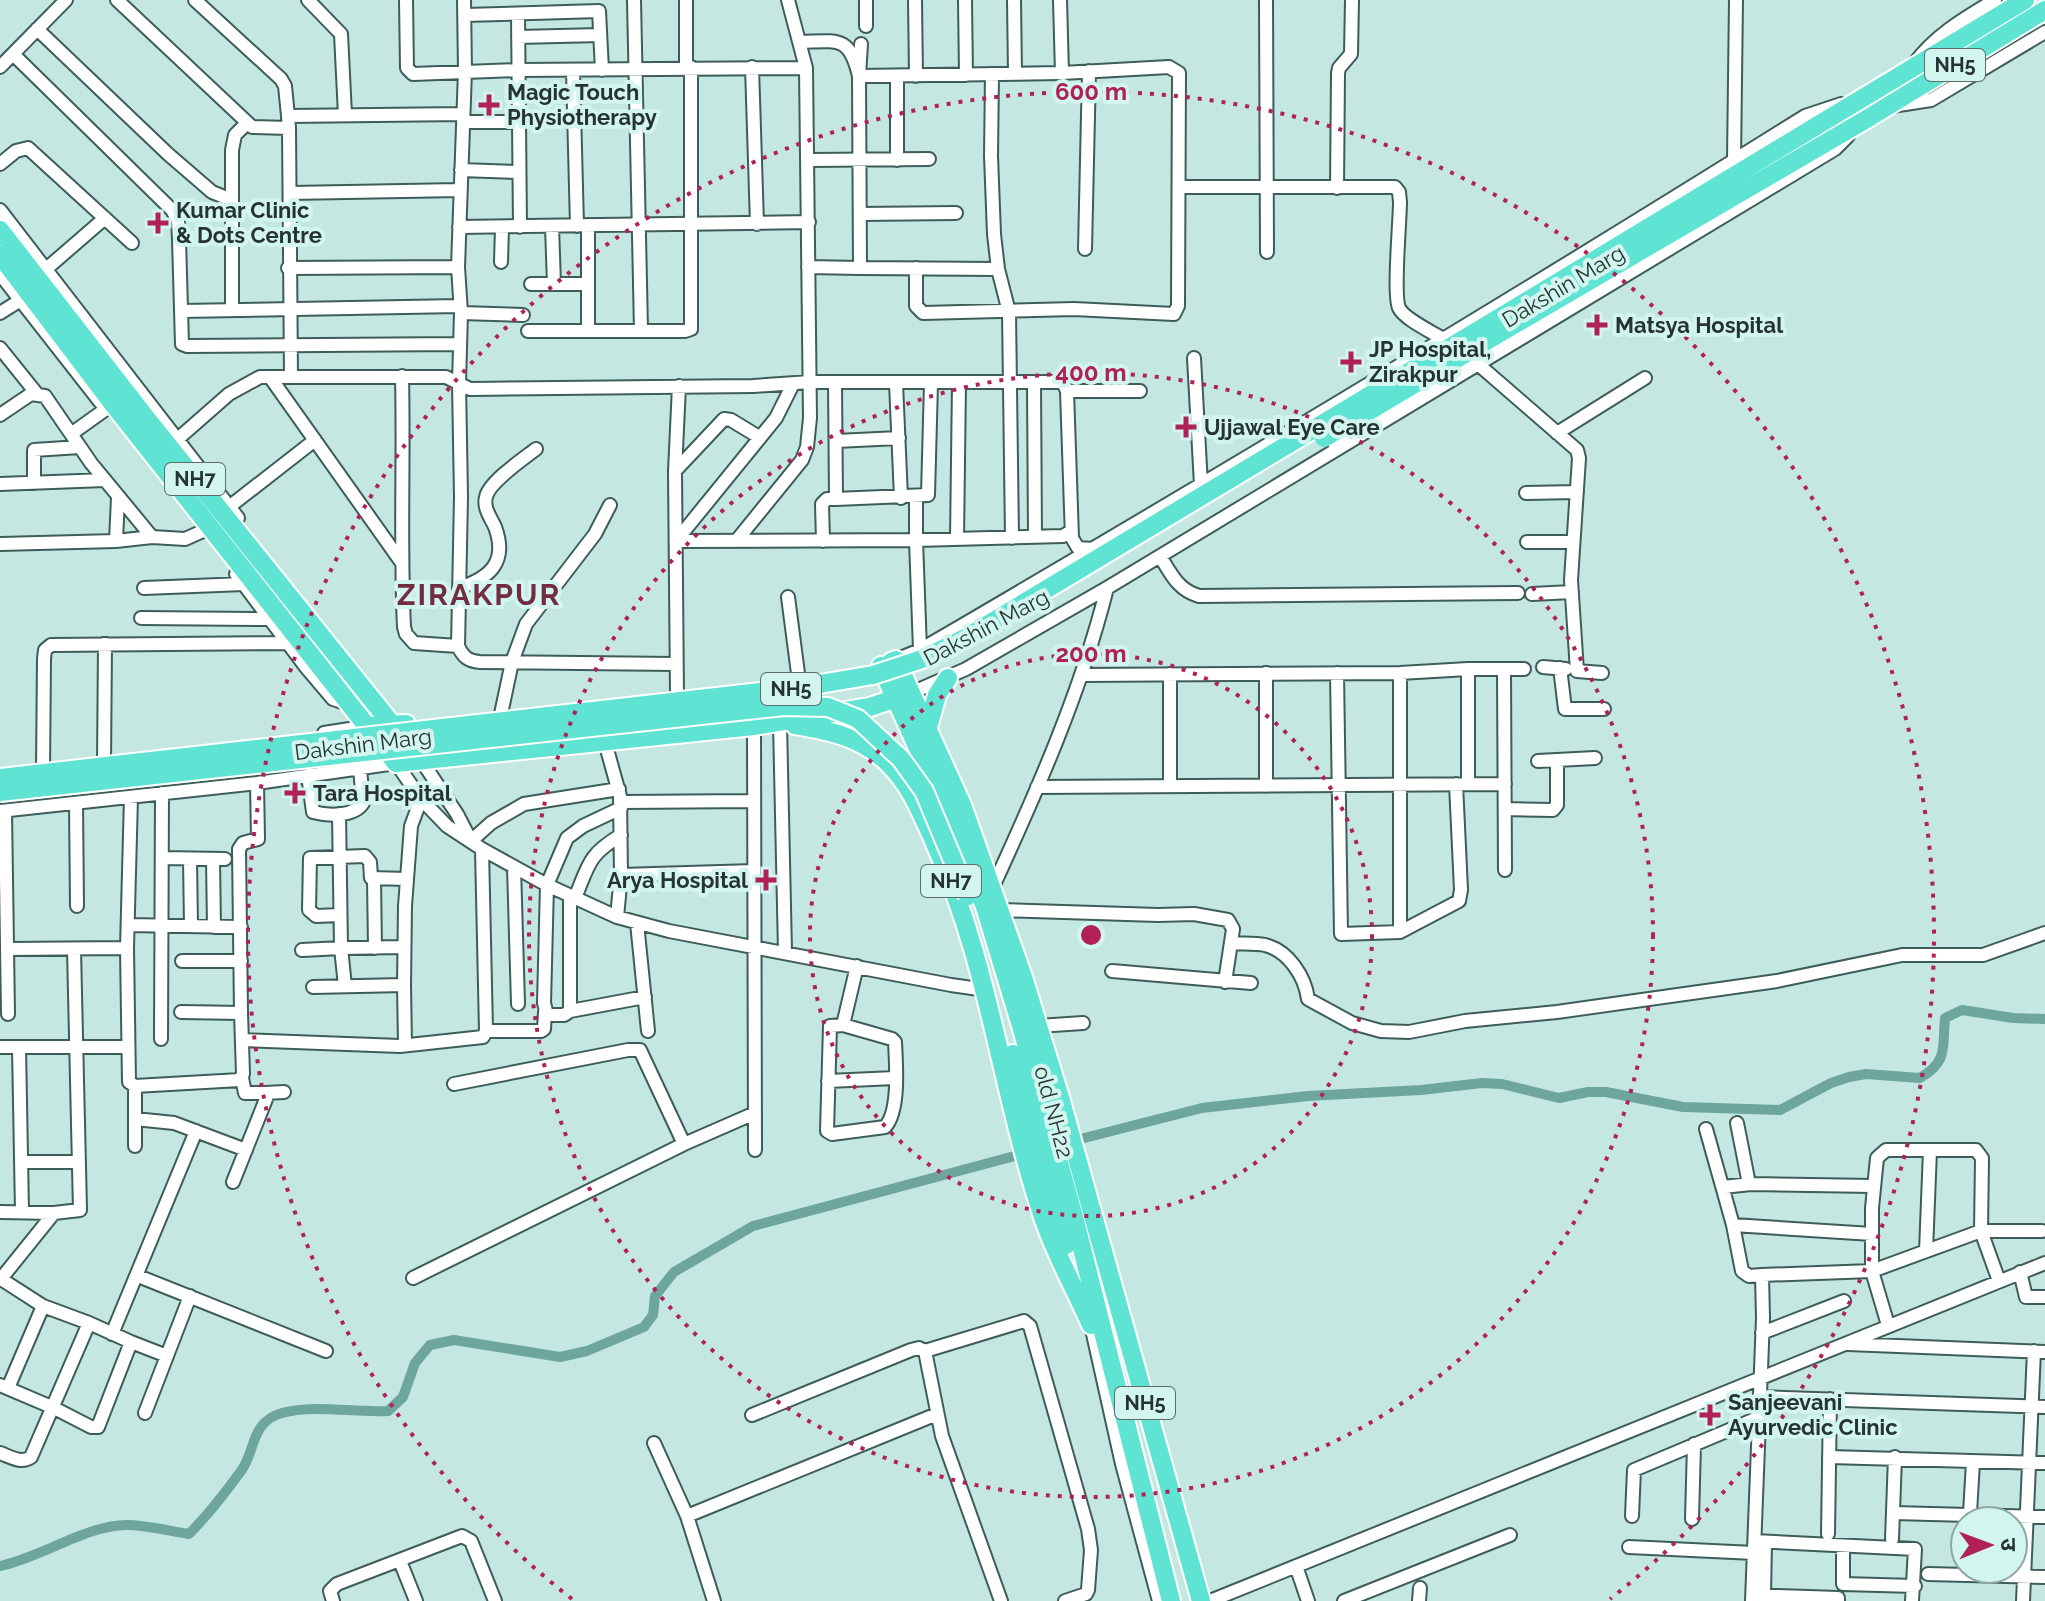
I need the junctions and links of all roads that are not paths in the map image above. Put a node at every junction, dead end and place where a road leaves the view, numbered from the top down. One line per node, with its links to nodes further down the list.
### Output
1 (66, 0): 26 (street)
2 (117, 0): 58 (street)
3 (195, 0): 56 (street)
4 (308, 0): 53 (street)
5 (406, 0): 41 (street)
6 (464, 0): 24 (street)
7 (634, 0): 36 (street)
8 (686, 0): 37 (street)
9 (802, 0): 20 (street)
10 (866, 0): 25 (street)
11 (915, 0): 49 (street)
12 (965, 0): 47 (street)
13 (1014, 0): 44 (street)
14 (1060, 0): 45 (street)
15 (1266, 0): 68 (street)
16 (1352, 0): 69 (street)
17 (1736, 0): 63 (street)
18 (1995, 0): 35 (street)
19 (2025, 0): 35 (highway, Dakshin Marg / NH5)
20 (788, 1): 30 (street)
21 (599, 5): 23 (street); 28 (street)
22 (2045, 10): 52 (highway, Dakshin Marg / NH5)
23 (518, 14): 24 (street); 29 (street)
24 (465, 15): 41 (street)
25 (866, 26)
26 (37, 29): 32 (street); 72 (street)
27 (2045, 32): 52 (street)
28 (600, 35): 29 (street); 40 (street)
29 (518, 37): 39 (street)
30 (800, 42): 38 (street); 48 (street)
31 (861, 44): 48 (street)
32 (13, 54): 33 (street); 107 (street)
33 (0, 67)
34 (752, 67): 37 (street); 38 (street); 79 (street)
35 (1912, 67): 51 (highway, Dakshin Marg / NH5)
36 (636, 68): 37 (street); 40 (street); 81 (street)
37 (688, 68): 78 (street)
38 (806, 68): 61 (street)
39 (518, 70): 41 (street); 42 (street); 57 (street)
40 (602, 70): 42 (street)
41 (465, 71): 54 (street)
42 (573, 71): 80 (street)
43 (1089, 71): 45 (street); 67 (street); 88 (street)
44 (1015, 73): 45 (street); 46 (street)
45 (1062, 73)
46 (992, 74): 47 (street); 97 (street)
47 (966, 75): 49 (street)
48 (859, 76): 50 (street); 59 (street)
49 (916, 76): 50 (street)
50 (897, 77): 62 (street)
51 (1859, 99): 63 (street, Dakshin Marg / NH5); 111 (highway, Dakshin Marg)
52 (1887, 106): 55 (highway, Dakshin Marg / NH5)
53 (345, 115): 54 (street); 56 (street)
54 (463, 118): 57 (street); 65 (street)
55 (1865, 120): 111 (highway, Dakshin Marg); 120 (street, Dakshin Marg / NH5)
56 (288, 122): 58 (street); 71 (street)
57 (518, 122): 66 (street)
58 (246, 124): 72 (street)
59 (860, 159): 61 (street); 62 (street); 75 (street)
60 (929, 159): 62 (street)
61 (809, 160): 77 (street)
62 (897, 160)
63 (1734, 160): 115 (street, Dakshin Marg / NH5)
64 (0, 164): 76 (street)
65 (461, 170): 66 (street); 70 (street)
66 (518, 172): 85 (street)
67 (1179, 187): 68 (street); 108 (street)
68 (1265, 187): 69 (street); 89 (street)
69 (1337, 188): 115 (street)
70 (460, 190): 71 (street); 83 (street)
71 (290, 193): 94 (street)
72 (232, 200): 105 (street)
73 (0, 210): 98 (street)
74 (956, 213): 75 (street)
75 (860, 214): 95 (street)
76 (105, 218): 87 (street); 98 (street)
77 (809, 222): 79 (street); 93 (street)
78 (691, 223): 79 (street); 81 (street); 113 (street)
79 (757, 224)
80 (582, 225): 81 (street); 82 (street); 102 (street)
81 (639, 225): 113 (street)
82 (552, 226): 85 (street); 101 (street)
83 (459, 227): 84 (street); 92 (street)
84 (502, 227): 85 (street); 91 (street)
85 (520, 227)
86 (0, 230): 149 (highway, NH7)
87 (132, 243)
88 (1085, 249)
89 (1267, 252)
90 (0, 255): 103 (highway, NH7)
91 (501, 262)
92 (458, 267): 94 (street); 106 (street)
93 (808, 267): 95 (street); 125 (street)
94 (288, 268): 104 (street)
95 (860, 268): 96 (street)
96 (916, 268): 97 (street); 108 (street)
97 (998, 269): 108 (street)
98 (45, 270): 149 (street)
99 (0, 274): 103 (street)
100 (531, 284): 101 (street)
101 (554, 284): 102 (street)
102 (587, 284): 112 (street)
103 (25, 297): 109 (street); 139 (street); 149 (highway, NH7)
104 (289, 308): 105 (street); 106 (street); 116 (street)
105 (232, 309): 107 (street)
106 (460, 309): 110 (street); 117 (street)
107 (181, 311): 116 (street)
108 (1009, 312): 126 (street)
109 (0, 313)
110 (523, 315)
111 (1496, 328): 217 (highway, Dakshin Marg / NH5, bridge); 231 (highway, Dakshin Marg / NH5, bridge)
112 (588, 330): 113 (street); 114 (street)
113 (641, 330)
114 (528, 331)
115 (1445, 340): 138 (street, Dakshin Marg / NH5)
116 (289, 343): 117 (street); 123 (street)
117 (459, 344): 128 (street)
118 (0, 348): 137 (street)
119 (1194, 358): 155 (street)
120 (1479, 365): 141 (street, Dakshin Marg / NH5); 142 (street)
121 (402, 376): 123 (street); 128 (street); 180 (street)
122 (270, 377): 123 (street); 146 (street); 149 (street)
123 (291, 377)
124 (1645, 378): 142 (street)
125 (810, 382): 129 (street); 133 (street); 170 (street)
126 (1010, 382): 127 (street); 132 (street); 168 (street)
127 (1034, 382): 135 (street); 167 (street)
128 (459, 383): 134 (street); 183 (street)
129 (835, 383): 130 (street); 147 (street)
130 (896, 383): 131 (street); 145 (street)
131 (931, 383): 132 (street); 160 (street)
132 (959, 383): 169 (street)
133 (793, 384): 134 (street); 144 (street)
134 (679, 386): 151 (street)
135 (1067, 391): 136 (street); 165 (street)
136 (1140, 391)
137 (37, 394): 140 (street); 143 (street)
138 (1352, 395): 141 (street); 155 (street, Dakshin Marg / NH5)
139 (106, 409): 143 (street); 164 (street)
140 (0, 415)
141 (1374, 428): 179 (street, Dakshin Marg / NH5)
142 (1557, 433): 156 (street)
143 (71, 434): 148 (street)
144 (759, 437): 151 (street); 173 (street)
145 (899, 438): 147 (street); 159 (street)
146 (315, 440): 163 (street); 180 (street)
147 (836, 441): 161 (street)
148 (80, 447): 152 (street); 153 (street)
149 (167, 448): 163 (street); 214 (highway, NH7); 218 (highway, NH7)
150 (536, 449): 183 (street)
151 (675, 471): 173 (street)
152 (105, 480): 153 (street); 158 (street)
153 (34, 483): 154 (street)
154 (0, 484)
155 (1201, 485): 178 (street, Dakshin Marg / NH5)
156 (1577, 492): 157 (street); 176 (street)
157 (1526, 493)
158 (118, 498): 166 (street); 172 (street)
159 (901, 498): 160 (street); 161 (street)
160 (916, 498): 171 (street)
161 (836, 499): 174 (street)
162 (610, 505): 195 (street)
163 (229, 507): 218 (street)
164 (203, 531): 166 (street); 181 (street)
165 (1071, 531): 167 (street); 178 (street)
166 (152, 537): 172 (street)
167 (1035, 537): 168 (street)
168 (1012, 538): 169 (street)
169 (957, 539): 171 (street)
170 (737, 540): 173 (street); 174 (street)
171 (916, 540): 174 (street); 194 (street)
172 (116, 541): 177 (street)
173 (676, 541): 197 (street)
174 (823, 541)
175 (1527, 542): 176 (street)
176 (1573, 542): 185 (street)
177 (0, 544)
178 (1093, 549): 194 (street, Dakshin Marg / NH5)
179 (1160, 556): 184 (street, Dakshin Marg / NH5); 186 (street)
180 (403, 564): 193 (street)
181 (244, 584): 182 (street); 190 (street)
182 (144, 588)
183 (459, 588): 193 (street)
184 (1107, 588): 209 (street); 210 (street, Dakshin Marg / NH5)
185 (1572, 592): 187 (street); 203 (street)
186 (1518, 593)
187 (1532, 594)
188 (788, 597): 211 (street)
189 (141, 618): 190 (street)
190 (270, 619): 191 (street)
191 (288, 643): 192 (street); 214 (street)
192 (105, 644): 227 (street); 229 (street)
193 (458, 646): 195 (street)
194 (920, 650): 196 (street, Dakshin Marg / NH5)
195 (512, 662): 197 (street); 216 (street)
196 (889, 663): 211 (highway); 213 (highway)
197 (676, 664): 212 (street)
198 (1543, 667): 199 (street)
199 (1560, 668): 203 (street); 215 (street)
200 (1468, 669): 201 (street); 206 (street); 233 (street)
201 (1504, 669): 202 (street); 234 (street)
202 (1524, 669)
203 (1577, 671): 207 (street)
204 (1266, 673): 205 (street); 208 (street); 238 (street)
205 (1337, 673): 206 (street); 235 (street)
206 (1400, 673): 236 (street)
207 (1602, 673)
208 (1170, 674): 209 (street); 237 (street)
209 (1081, 675): 239 (street)
210 (948, 678): 213 (street, Dakshin Marg); 220 (highway)
211 (799, 681): 212 (highway)
212 (677, 695): 216 (highway)
213 (904, 696): 217 (highway, Dakshin Marg); 220 (highway); 325 (highway, NH5)
214 (351, 705): 218 (highway, NH7)
215 (1604, 709)
216 (501, 714): 218 (highway)
217 (782, 714): 219 (highway, Dakshin Marg / NH7); 240 (highway, NH5, bridge); 286 (street); 296 (highway, NH7); 325 (highway, old NH22, bridge)
218 (381, 722): 223 (highway, NH7); 226 (highway, NH7); 227 (street)
219 (754, 726): 221 (highway, Dakshin Marg / NH7); 245 (street)
220 (927, 731): 263 (highway, NH5)
221 (605, 742): 223 (highway, Dakshin Marg / NH7); 244 (street)
222 (1595, 758): 224 (street)
223 (421, 760): 226 (highway, Dakshin Marg / NH7); 251 (street)
224 (1557, 760): 225 (street); 247 (street)
225 (1538, 761)
226 (396, 763): 228 (street, Dakshin Marg); 243 (street)
227 (104, 765): 229 (street)
228 (360, 768): 230 (street, Dakshin Marg); 249 (street)
229 (43, 770): 231 (street)
230 (308, 775): 232 (street, Dakshin Marg); 249 (street)
231 (0, 776)
232 (257, 783): 241 (street, Dakshin Marg); 274 (street)
233 (1462, 784): 234 (street); 236 (street); 275 (street)
234 (1505, 784): 247 (street)
235 (1339, 785): 236 (street); 238 (street); 275 (street)
236 (1400, 785): 275 (street)
237 (1170, 786): 238 (street); 239 (street)
238 (1266, 786)
239 (1037, 787): 263 (street)
240 (0, 792)
241 (162, 793): 242 (street, Dakshin Marg); 254 (street)
242 (131, 797): 246 (street, Dakshin Marg); 270 (street)
243 (421, 799): 251 (street); 261 (street)
244 (620, 800): 245 (street); 250 (street); 251 (street); 262 (street)
245 (754, 801): 258 (street)
246 (76, 803): 248 (street, Dakshin Marg); 265 (street)
247 (1505, 809): 257 (street)
248 (2, 811): 283 (street)
249 (339, 814): 253 (street)
250 (621, 835): 259 (street); 264 (street)
251 (471, 841): 252 (street)
252 (482, 849): 256 (street); 307 (street)
253 (339, 856): 260 (street); 267 (street); 267 (street)
254 (162, 858): 255 (street); 271 (street)
255 (190, 859): 272 (street); 273 (street)
256 (514, 867): 262 (street); 298 (street)
257 (1505, 870)
258 (754, 871): 259 (street); 279 (street)
259 (621, 875): 268 (street)
260 (374, 879): 261 (street); 282 (street)
261 (407, 879): 278 (street)
262 (547, 885): 264 (street); 301 (street)
263 (992, 889): 266 (highway, NH5)
264 (573, 898): 268 (street); 299 (street)
265 (77, 906)
266 (998, 910): 277 (street); 306 (highway, NH5)
267 (340, 915): 281 (street)
268 (617, 917): 269 (street)
269 (637, 923): 279 (street); 297 (street)
270 (128, 925): 271 (street); 280 (street)
271 (162, 926): 272 (street); 309 (street)
272 (191, 926): 273 (street)
273 (214, 927): 274 (street)
274 (241, 927): 288 (street)
275 (1400, 932)
276 (2045, 933): 277 (street)
277 (1231, 943): 291 (street)
278 (404, 947): 282 (street); 293 (street)
279 (754, 947): 286 (street); 323 (street)
280 (127, 948): 284 (street); 315 (street)
281 (341, 948): 282 (street); 285 (street); 294 (street)
282 (375, 948)
283 (7, 949): 284 (street); 303 (street)
284 (74, 949): 314 (street)
285 (302, 950)
286 (785, 952): 289 (street)
287 (182, 961): 288 (street)
288 (241, 961): 302 (street)
289 (857, 966): 296 (street); 305 (street)
290 (1112, 971): 291 (street)
291 (1225, 982): 292 (street)
292 (1251, 983)
293 (404, 985): 294 (street); 311 (street)
294 (345, 986): 295 (street)
295 (313, 987)
296 (986, 990): 325 (highway, NH7)
297 (645, 997): 299 (street); 308 (street)
298 (518, 1004)
299 (570, 1011): 301 (street)
300 (181, 1012): 302 (street)
301 (545, 1012): 307 (street)
302 (241, 1013): 310 (street)
303 (8, 1014)
304 (1083, 1023): 306 (street)
305 (843, 1025): 317 (street); 318 (street)
306 (1038, 1026): 325 (highway, NH5)
307 (486, 1031): 311 (street)
308 (648, 1031)
309 (161, 1039)
310 (242, 1040): 311 (street); 316 (street)
311 (405, 1045)
312 (0, 1047): 313 (street)
313 (19, 1047): 314 (street); 334 (street)
314 (76, 1047): 315 (street); 335 (street)
315 (126, 1047): 320 (street)
316 (242, 1078): 320 (street); 322 (street)
317 (895, 1078): 318 (street); 318 (street)
318 (828, 1081)
319 (454, 1084): 329 (street)
320 (135, 1086): 324 (street)
321 (284, 1092): 322 (street)
322 (265, 1093): 331 (street)
323 (755, 1113): 329 (street); 332 (street)
324 (135, 1119): 328 (street); 330 (street)
325 (1040, 1120): 340 (highway, NH7); 340 (highway, NH5)
326 (1737, 1123): 337 (street)
327 (1706, 1129): 339 (street)
328 (196, 1131): 331 (street); 353 (street)
329 (684, 1144): 354 (street)
330 (135, 1146)
331 (246, 1150): 336 (street)
332 (755, 1150)
333 (1930, 1150): 338 (street); 345 (street); 348 (street)
334 (21, 1162): 335 (street); 342 (street)
335 (79, 1162): 343 (street)
336 (233, 1182)
337 (1749, 1184): 338 (street); 339 (street)
338 (1873, 1186): 347 (street)
339 (1723, 1187): 344 (street)
340 (1064, 1208): 363 (highway, NH7); 363 (highway, NH5); 419 (highway, NH5)
341 (0, 1212): 342 (street)
342 (22, 1212): 343 (street)
343 (54, 1213): 355 (street)
344 (1733, 1225): 347 (street); 352 (street)
345 (1981, 1231): 346 (street); 348 (street); 356 (street)
346 (2042, 1231)
347 (1872, 1234): 350 (street)
348 (1926, 1251): 350 (street)
349 (2045, 1263): 351 (street)
350 (1872, 1271): 352 (street); 362 (street)
351 (2020, 1272): 356 (street); 358 (street)
352 (1762, 1275): 364 (street)
353 (138, 1276): 357 (street); 365 (street)
354 (413, 1278)
355 (1, 1279): 360 (street)
356 (1999, 1281): 362 (street)
357 (190, 1296): 368 (street); 371 (street)
358 (2045, 1297)
359 (1844, 1301): 364 (street)
360 (43, 1306): 361 (street); 373 (street)
361 (89, 1323): 365 (street); 377 (street)
362 (1888, 1325): 367 (street)
363 (1097, 1329): 417 (street); 418 (highway, NH5)
364 (1762, 1333): 372 (street)
365 (112, 1334): 366 (street)
366 (131, 1342): 371 (street); 377 (street)
367 (1841, 1344): 370 (street); 372 (street)
368 (326, 1351)
369 (925, 1351): 379 (street); 380 (street); 416 (street)
370 (2039, 1351): 376 (street)
371 (167, 1356): 378 (street)
372 (1761, 1376): 374 (street); 404 (street)
373 (4, 1387): 377 (street)
374 (1760, 1397): 375 (street); 381 (street)
375 (1830, 1399): 376 (street); 385 (street)
376 (2038, 1406): 388 (street)
377 (54, 1408): 384 (street)
378 (145, 1413)
379 (937, 1414): 394 (street); 415 (street)
380 (752, 1415)
381 (1760, 1417): 383 (street); 400 (street)
382 (654, 1443): 394 (street)
383 (1694, 1444): 395 (street); 396 (street)
384 (2, 1455)
385 (1829, 1457): 386 (street); 397 (street)
386 (1895, 1457): 387 (street); 392 (street)
387 (1973, 1462): 388 (street); 390 (street)
388 (2029, 1462): 389 (street); 391 (street)
389 (2045, 1463)
390 (1970, 1505)
391 (2027, 1505)
392 (1894, 1513): 393 (street); 399 (street)
393 (1949, 1513)
394 (687, 1516): 414 (street)
395 (1632, 1516)
396 (1692, 1519)
397 (1828, 1534)
398 (1510, 1535): 422 (street)
399 (1892, 1539)
400 (1760, 1545): 401 (street); 402 (street); 409 (street)
401 (1843, 1546): 407 (street); 408 (street)
402 (1629, 1547)
403 (400, 1561): 411 (street); 412 (street); 413 (street)
404 (1296, 1566): 420 (street); 421 (street)
405 (1928, 1574): 406 (street)
406 (1949, 1574)
407 (1843, 1584): 408 (street); 410 (street)
408 (1915, 1586): 423 (street)
409 (1759, 1596): 410 (street)
410 (1838, 1600)
411 (333, 1601)
412 (416, 1601)
413 (495, 1601)
414 (714, 1601)
415 (1001, 1601)
416 (1065, 1601)
417 (1159, 1601)
418 (1171, 1601)
419 (1201, 1601)
420 (1210, 1601)
421 (1308, 1601)
422 (1344, 1601)
423 (1912, 1601)

